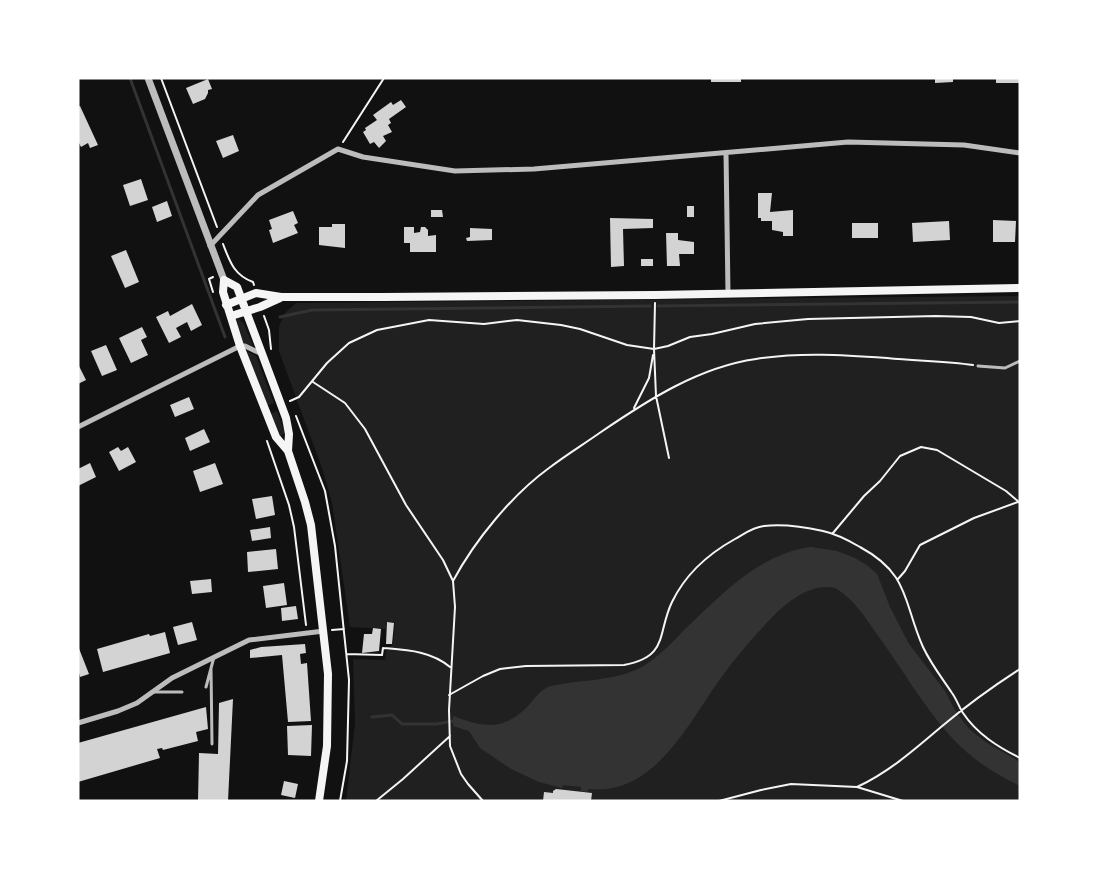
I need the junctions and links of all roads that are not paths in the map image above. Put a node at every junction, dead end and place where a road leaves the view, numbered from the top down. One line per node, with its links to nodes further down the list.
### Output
1 (148, 78): 4 (street)
2 (726, 153): 3 (street); 4 (street); 7 (street)
3 (1020, 153)
4 (210, 246): 5 (street)
5 (224, 280): 9 (main road); 10 (main road)
6 (1020, 288): 7 (main road)
7 (728, 293): 8 (main road)
8 (281, 297): 9 (main road); 11 (main road)
9 (241, 299): 10 (main road); 11 (main road)
10 (226, 305): 12 (main road)
11 (246, 311): 12 (main road); 14 (main road)
12 (231, 316): 13 (main road)
13 (240, 346): 14 (street); 17 (street); 19 (main road)
14 (262, 354): 18 (main road)
15 (1020, 361): 16 (lane)
16 (978, 366)
17 (78, 427)
18 (289, 434): 19 (main road); 20 (main road)
19 (276, 437): 20 (main road)
20 (288, 451): 21 (main road)
21 (324, 631): 22 (street); 29 (main road)
22 (214, 656): 23 (lane); 25 (street)
23 (211, 668): 24 (lane); 28 (lane)
24 (206, 687)
25 (153, 692): 26 (lane); 27 (street)
26 (182, 692)
27 (78, 723)
28 (212, 744)
29 (319, 801)

